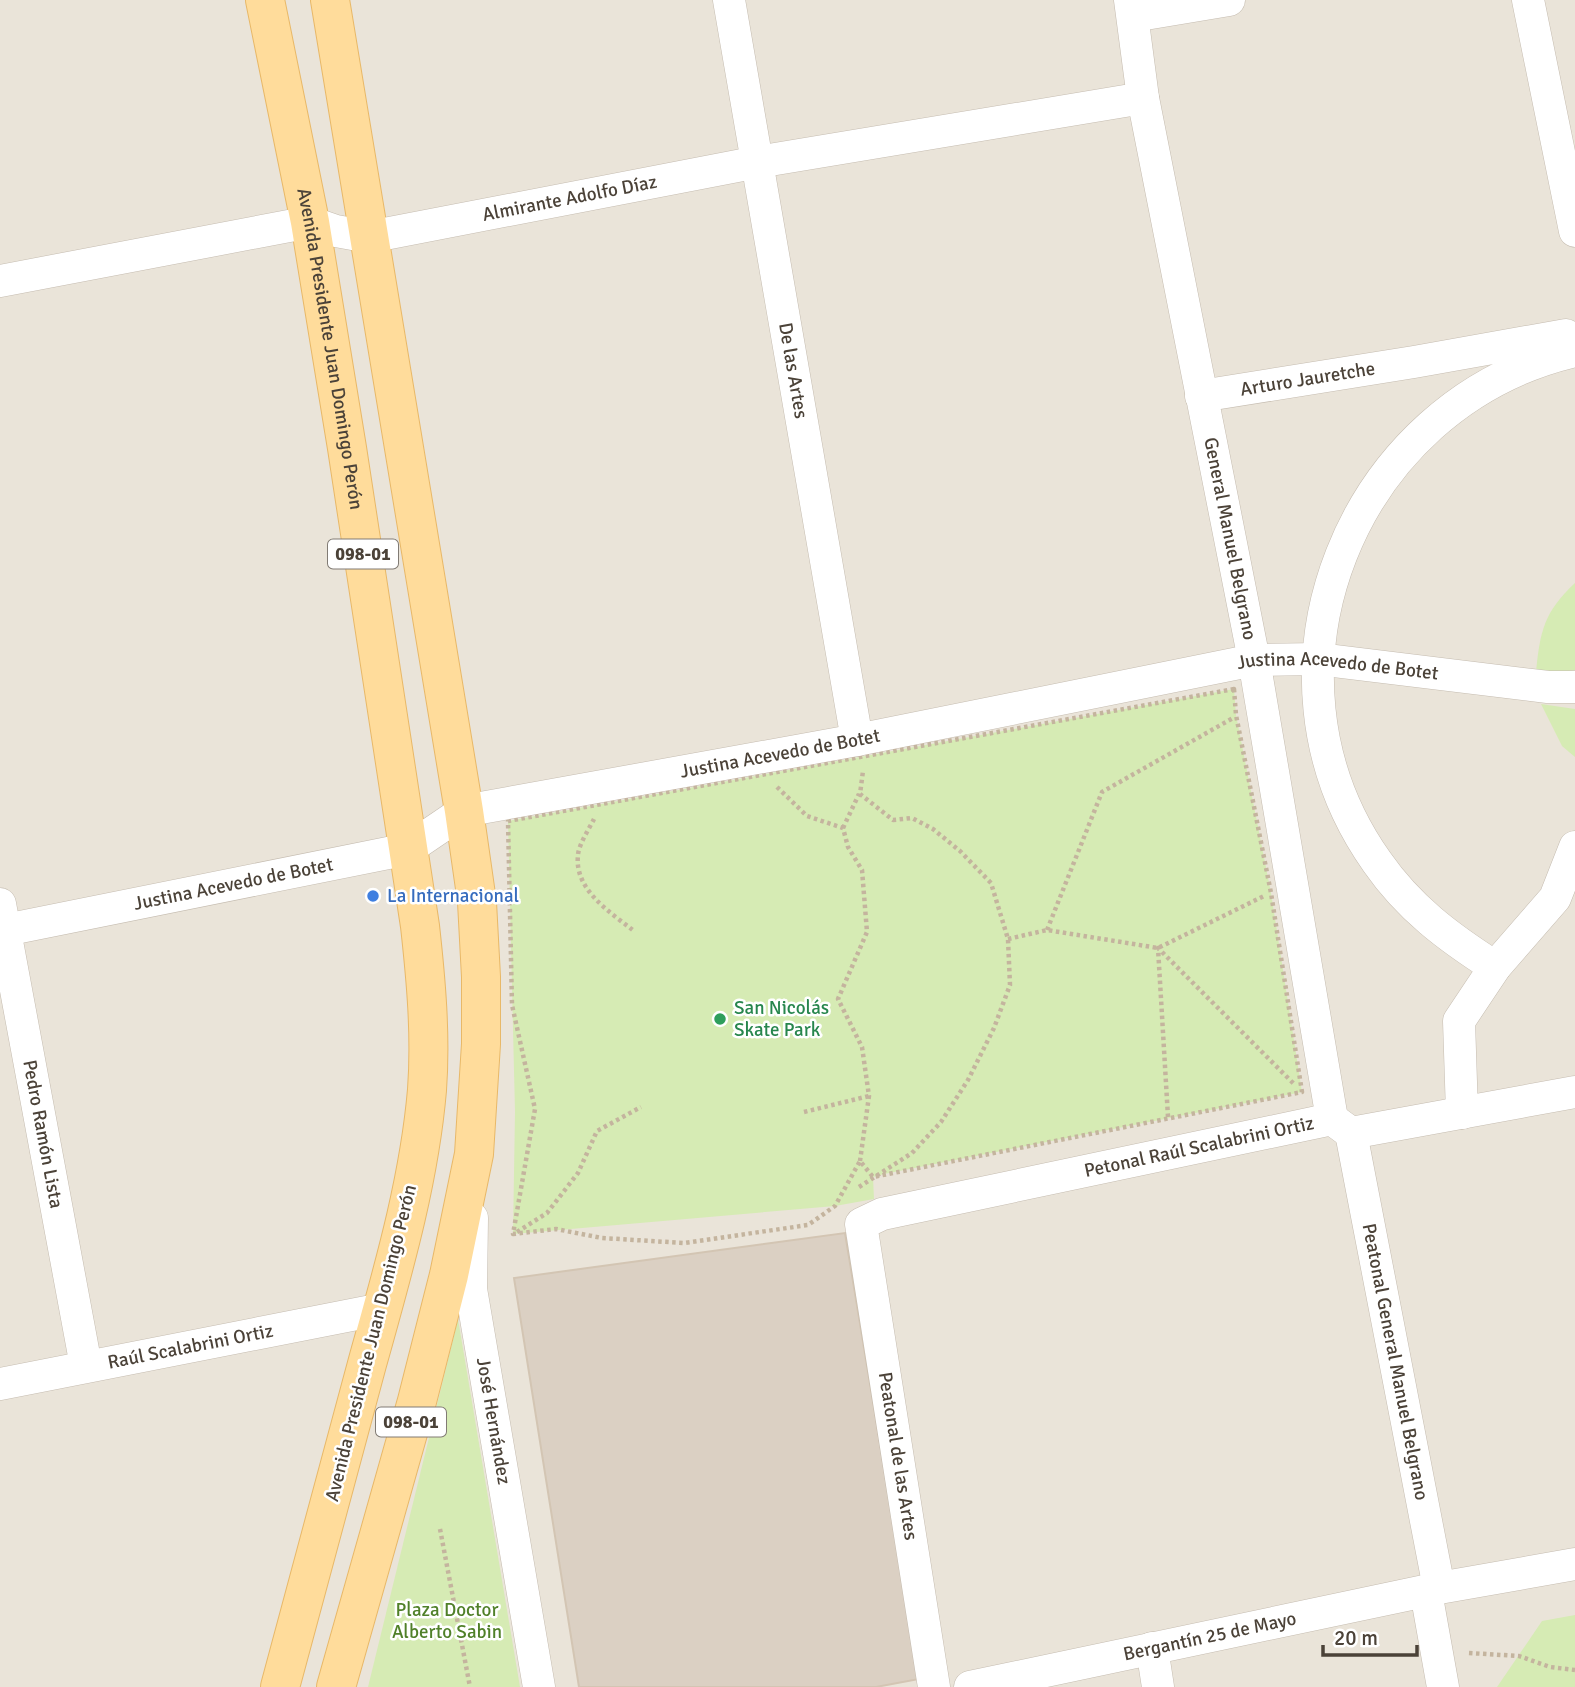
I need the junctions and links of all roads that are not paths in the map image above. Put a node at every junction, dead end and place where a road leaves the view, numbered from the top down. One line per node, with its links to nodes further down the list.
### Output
1 (265, 0): 9 (main road, Avenida Presidente Juan Domingo Perón / 098-01)
2 (330, 0): 11 (main road, 098-01)
3 (729, 0): 8 (street, De las Artes)
4 (1229, 0): 6 (street)
5 (1528, 0): 10 (street)
6 (1131, 8): 7 (street, General Manuel Belgrano)
7 (1143, 98): 8 (street, Almirante Adolfo Díaz); 15 (street, General Manuel Belgrano)
8 (758, 162): 11 (street, Almirante Adolfo Díaz); 19 (street, De las Artes)
9 (310, 222): 11 (street, Almirante Adolfo Díaz); 12 (street, Almirante Adolfo Díaz); 22 (main road, Avenida Presidente Juan Domingo Perón / 098-01)
10 (1575, 231)
11 (369, 237): 20 (main road, 098-01)
12 (0, 281)
13 (1575, 334): 15 (street, Arturo Jauretche)
14 (1575, 351): 16 (street)
15 (1201, 396): 17 (street, General Manuel Belgrano)
16 (1318, 659): 17 (street, Justina Acevedo de Botet); 18 (street, Justina Acevedo de Botet); 24 (street)
17 (1254, 660): 19 (street, Justina Acevedo de Botet); 27 (street, General Manuel Belgrano)
18 (1575, 687)
19 (861, 748): 20 (street, Justina Acevedo de Botet)
20 (464, 811): 22 (street, Justina Acevedo de Botet); 28 (main road, 098-01)
21 (1575, 847): 24 (street)
22 (408, 849): 23 (street, Justina Acevedo de Botet); 30 (main road, Avenida Presidente Juan Domingo Perón / 098-01)
23 (2, 922): 31 (street, Pedro Ramón Lista)
24 (1495, 967): 26 (street)
25 (1575, 1092): 26 (street, Petonal Raúl Scalabrini Ortiz)
26 (1462, 1113): 27 (street, Petonal Raúl Scalabrini Ortiz)
27 (1341, 1126): 29 (street, Petonal Raúl Scalabrini Ortiz); 34 (street, Peatonal General Manuel Belgrano)
28 (474, 1154): 37 (main road, 098-01); 38 (street, José Hernández)
29 (853, 1211): 39 (street, Peatonal de las Artes)
30 (382, 1309): 31 (street, Raúl Scalabrini Ortiz); 36 (main road, Avenida Presidente Juan Domingo Perón / 098-01)
31 (86, 1366): 32 (street, Raúl Scalabrini Ortiz)
32 (0, 1384)
33 (1575, 1564): 34 (street, Bergantín 25 de Mayo)
34 (1432, 1590): 35 (street, Bergantín 25 de Mayo); 42 (street)
35 (1152, 1648): 40 (street, Bergantín 25 de Mayo); 41 (street)
36 (280, 1687)
37 (336, 1687)
38 (539, 1687)
39 (934, 1687)
40 (970, 1687)
41 (1158, 1687)
42 (1443, 1687)

